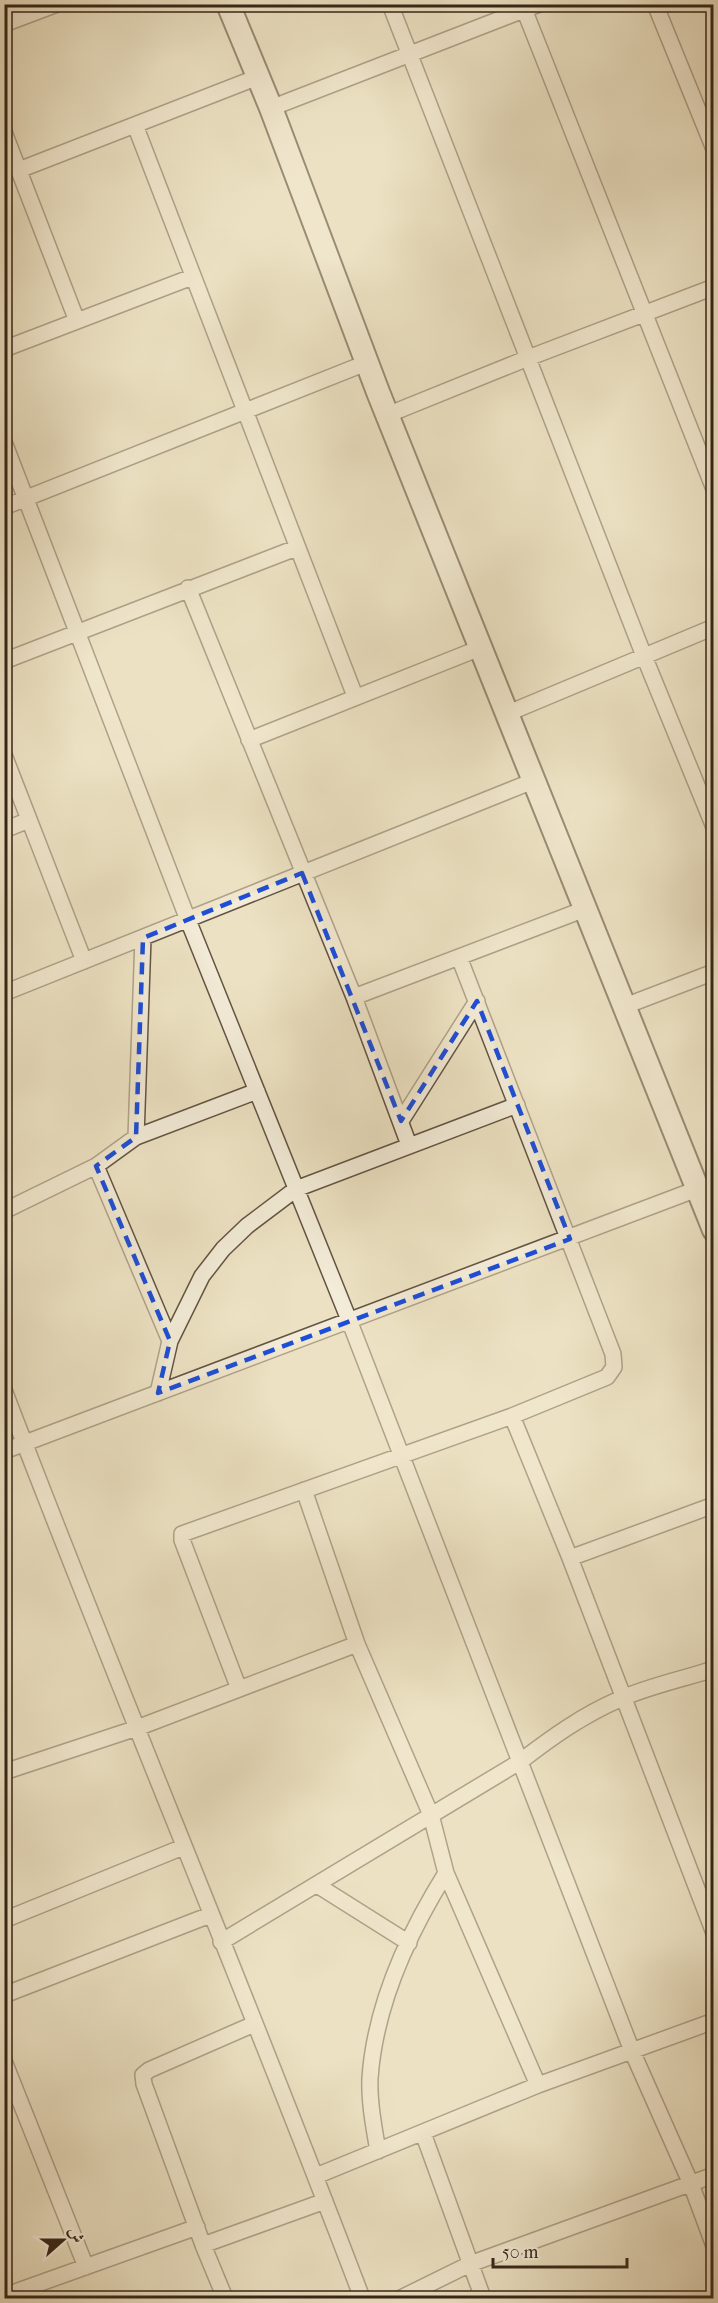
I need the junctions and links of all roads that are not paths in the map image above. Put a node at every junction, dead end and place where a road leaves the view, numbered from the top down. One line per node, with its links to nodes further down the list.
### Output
1 (57, 4): 6 (street)
2 (228, 4): 8 (street)
3 (390, 4): 7 (street)
4 (655, 4): 12 (street)
5 (528, 6): 7 (street); 16 (street)
6 (4, 24)
7 (409, 54): 9 (street); 19 (street)
8 (258, 77): 9 (street); 10 (street)
9 (271, 108): 20 (street)
10 (135, 125): 13 (street); 14 (street)
11 (4, 132): 13 (street)
12 (714, 149)
13 (19, 170): 17 (street)
14 (192, 277): 17 (street); 21 (street)
15 (714, 287): 16 (street)
16 (643, 314): 19 (street); 24 (street)
17 (77, 321): 18 (street)
18 (4, 349)
19 (528, 357): 22 (street); 32 (street)
20 (366, 363): 21 (street); 22 (street)
21 (245, 411): 25 (street); 27 (street)
22 (387, 415): 31 (street)
23 (4, 442): 25 (street)
24 (714, 489)
25 (26, 498): 26 (street); 30 (street)
26 (4, 507)
27 (296, 548): 28 (street); 34 (street)
28 (189, 588): 30 (street); 36 (street)
29 (714, 627): 32 (street)
30 (78, 632): 33 (street); 44 (street)
31 (480, 648): 34 (street); 35 (street)
32 (644, 656): 35 (street); 40 (street)
33 (4, 661)
34 (355, 696): 36 (street)
35 (506, 714): 38 (street)
36 (249, 740): 42 (street)
37 (4, 755): 39 (street)
38 (532, 781): 42 (street); 43 (street)
39 (29, 820): 41 (street); 47 (street)
40 (714, 827)
41 (4, 830)
42 (302, 873): 44 (street); 50 (street)
43 (585, 909): 46 (street); 52 (street)
44 (188, 920): 45 (street); 53 (street)
45 (143, 938): 47 (street); 56 (street)
46 (459, 957): 50 (street); 51 (street)
47 (84, 961): 49 (street)
48 (714, 972): 52 (street)
49 (4, 993)
50 (354, 997): 55 (street)
51 (477, 1001): 54 (street); 55 (street)
52 (625, 1006): 60 (street)
53 (257, 1091): 56 (street); 59 (street)
54 (517, 1105): 57 (street); 63 (street)
55 (401, 1121): 57 (street)
56 (136, 1137): 58 (street)
57 (409, 1145): 59 (street)
58 (96, 1166): 61 (street); 65 (street)
59 (296, 1189): 64 (street); 65 (street)
60 (697, 1189): 62 (street); 63 (street)
61 (4, 1211)
62 (714, 1230)
63 (570, 1239): 64 (street); 68 (street)
64 (350, 1320): 67 (street); 71 (street)
65 (170, 1341): 67 (street)
66 (4, 1390): 69 (street)
67 (158, 1393): 69 (street)
68 (512, 1416): 71 (street); 74 (street)
69 (25, 1444): 70 (street); 79 (street)
70 (4, 1451)
71 (402, 1455): 72 (street); 80 (street)
72 (304, 1490): 75 (street); 77 (street)
73 (714, 1505): 74 (street)
74 (570, 1558): 78 (street)
75 (357, 1644): 77 (street); 82 (street)
76 (714, 1669): 78 (street)
77 (239, 1689): 79 (street)
78 (622, 1697): 80 (street); 88 (street)
79 (137, 1728): 81 (street); 83 (street)
80 (521, 1761): 82 (street); 94 (street)
81 (5, 1769)
82 (431, 1815): 84 (street); 85 (street)
83 (183, 1847): 86 (street); 87 (street)
84 (446, 1873): 90 (street); 96 (street)
85 (317, 1884): 89 (street); 90 (street)
86 (210, 1915): 89 (street); 91 (street)
87 (4, 1920)
88 (714, 1933)
89 (221, 1942): 93 (street)
90 (409, 1942): 98 (street)
91 (4, 1995)
92 (714, 2020): 94 (street)
93 (254, 2024): 100 (street); 103 (street)
94 (632, 2051): 96 (street); 101 (street)
95 (4, 2061): 107 (street)
96 (538, 2085): 97 (street)
97 (423, 2133): 98 (street); 106 (street)
98 (378, 2151): 100 (street)
99 (714, 2175): 101 (street)
100 (316, 2176): 102 (street)
101 (691, 2184): 105 (street); 106 (street)
102 (325, 2201): 104 (street); 110 (street)
103 (197, 2227): 104 (street); 107 (street)
104 (203, 2245): 109 (street)
105 (714, 2246)
106 (470, 2264): 111 (street); 112 (street)
107 (86, 2267): 108 (street)
108 (4, 2296)
109 (225, 2298)
110 (362, 2298)
111 (401, 2298)
112 (483, 2298)

